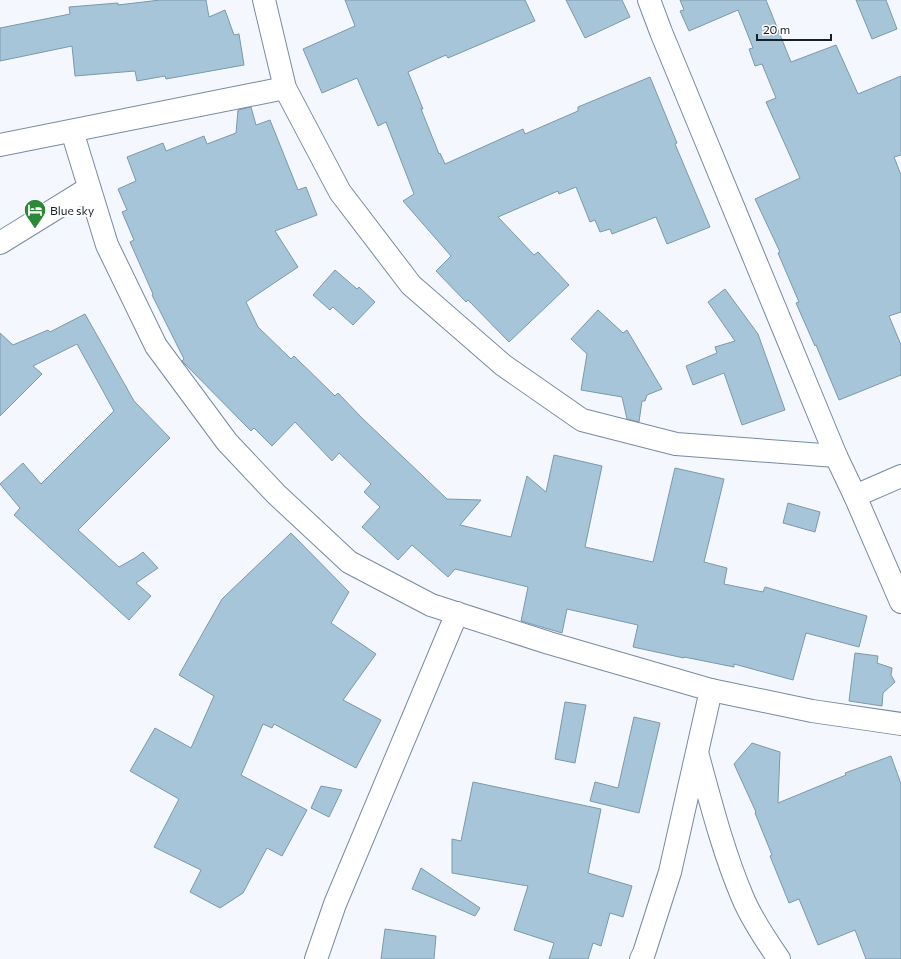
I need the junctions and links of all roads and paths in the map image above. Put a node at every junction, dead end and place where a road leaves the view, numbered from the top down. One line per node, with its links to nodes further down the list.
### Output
1 (264, 0): 3 (street)
2 (650, 0): 8 (street)
3 (285, 88): 4 (street); 8 (street)
4 (72, 131): 5 (street); 6 (street)
5 (0, 145)
6 (89, 188): 7 (street); 12 (street)
7 (0, 243)
8 (836, 456): 10 (street)
9 (901, 476): 10 (street)
10 (855, 496): 11 (street)
11 (901, 602)
12 (457, 612): 13 (street); 16 (street)
13 (711, 690): 14 (street); 15 (street)
14 (901, 724)
15 (697, 753): 17 (street); 18 (street)
16 (320, 956)
17 (641, 959)
18 (779, 959)

